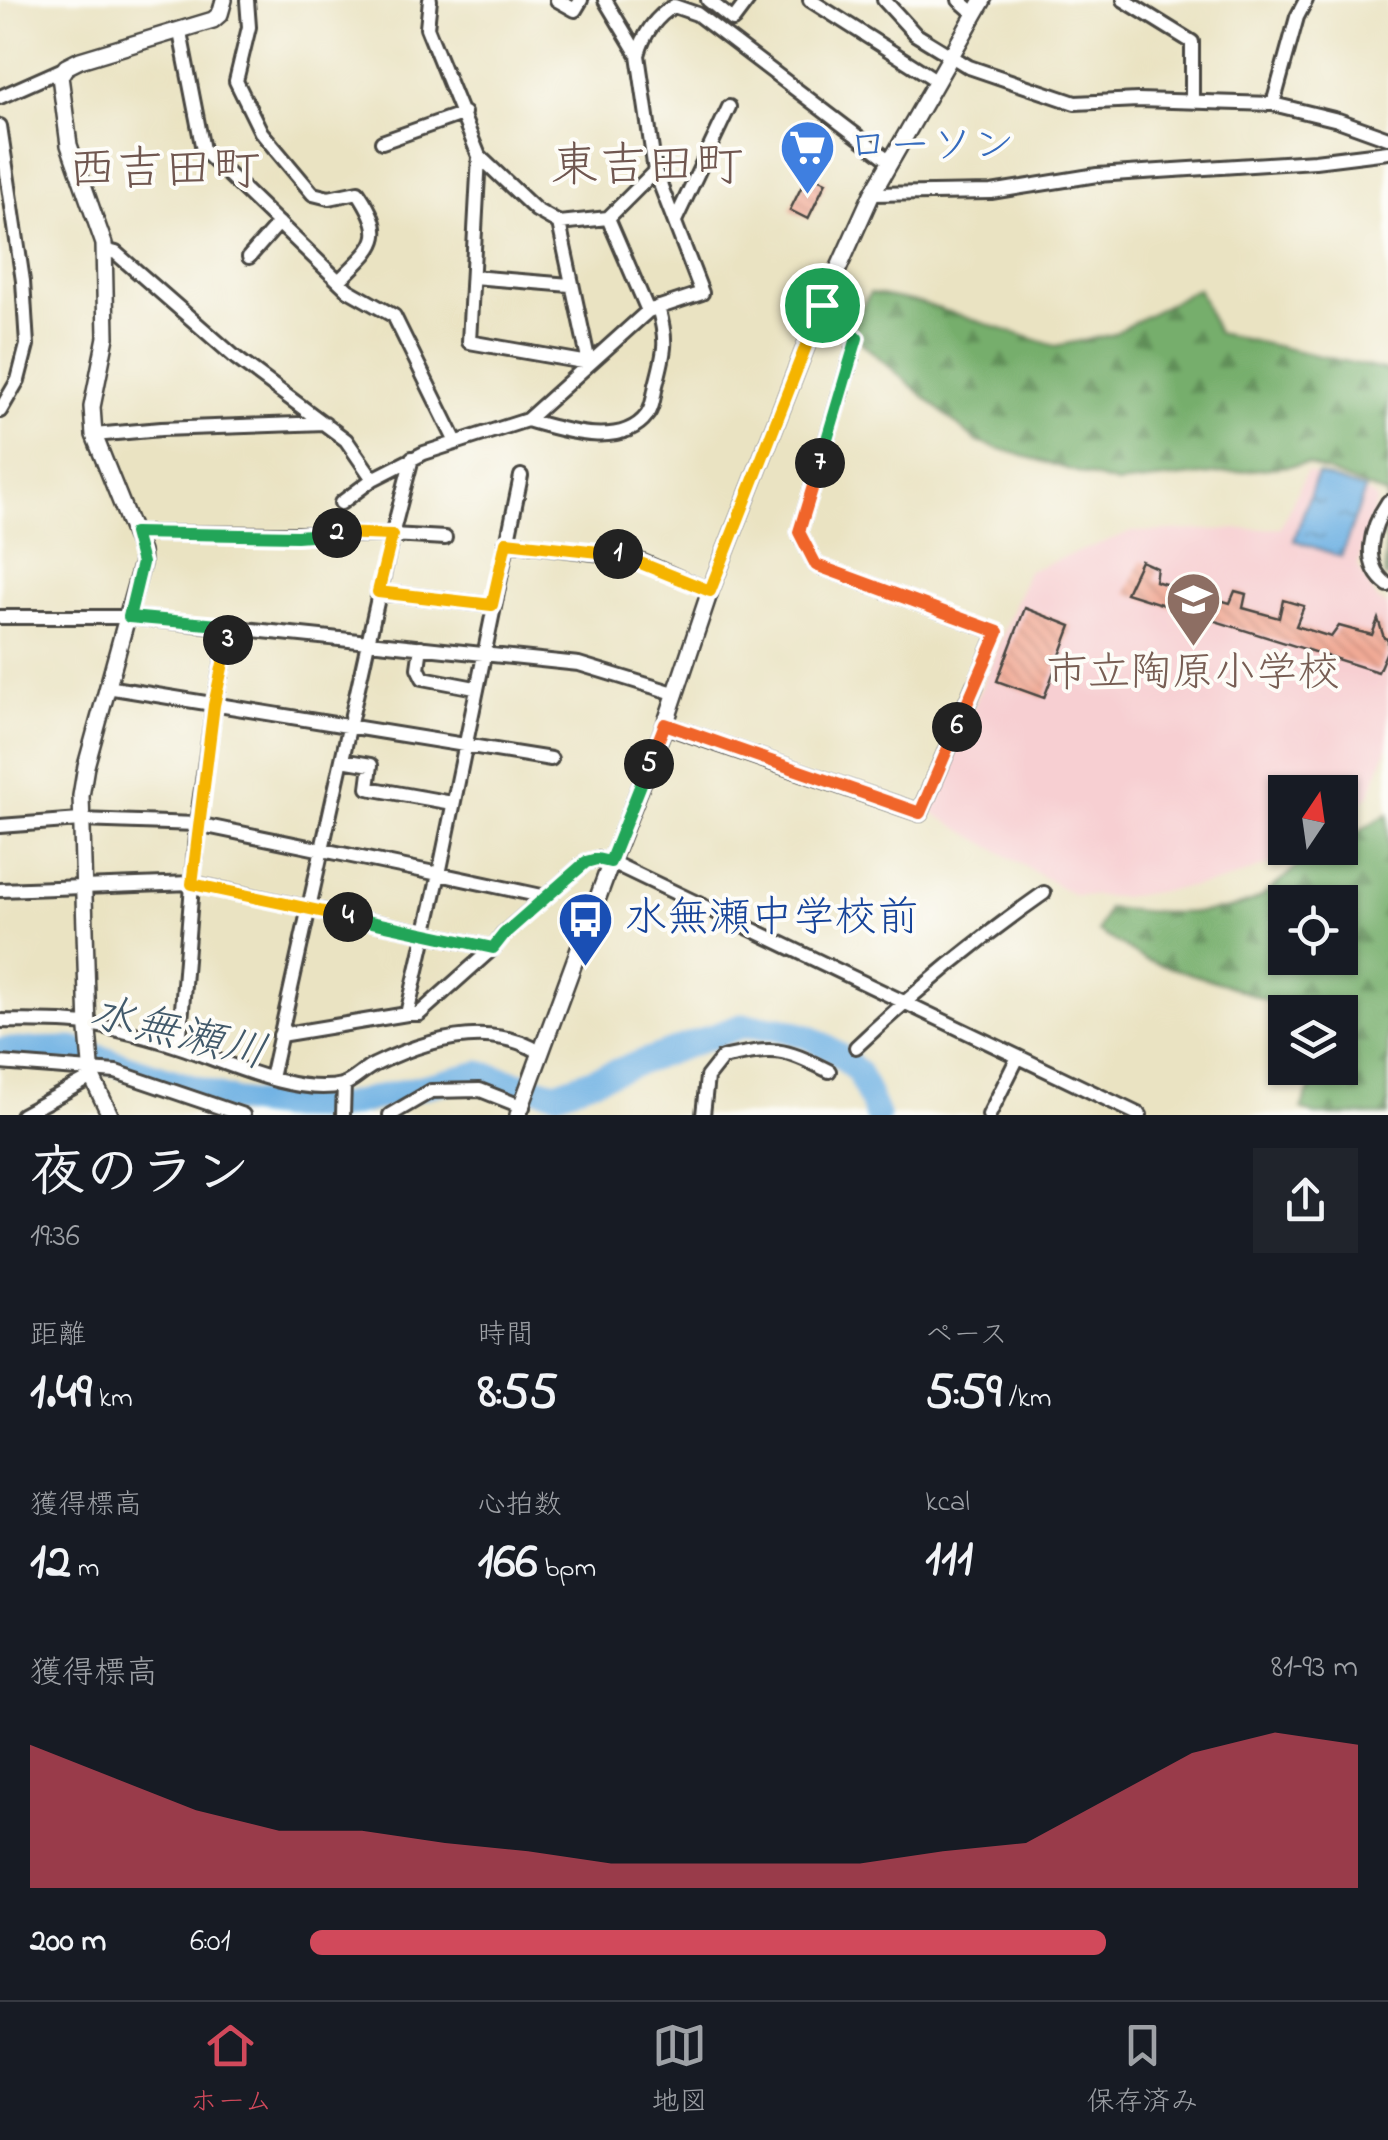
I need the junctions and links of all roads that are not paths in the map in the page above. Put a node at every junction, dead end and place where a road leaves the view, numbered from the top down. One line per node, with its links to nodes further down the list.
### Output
1 (224, 0): 15 (street)
2 (248, 0): 40 (street)
3 (430, 0): 24 (street)
4 (557, 0): 5 (street)
5 (581, 0)
6 (605, 0): 16 (street)
7 (708, 0): 8 (street)
8 (748, 0)
9 (810, 0): 19 (street)
10 (884, 0): 17 (street)
11 (959, 0): 14 (street)
12 (1124, 0): 21 (street)
13 (1306, 0): 22 (street)
14 (979, 7): 17 (street)
15 (180, 32): 18 (street); 35 (street)
16 (638, 55): 30 (street); 31 (street)
17 (951, 55): 19 (street); 21 (street)
18 (62, 70): 20 (street); 37 (street)
19 (936, 80): 30 (street)
20 (0, 97)
21 (1192, 101): 22 (street)
22 (1273, 104): 26 (street)
23 (729, 107): 34 (street)
24 (464, 113): 27 (street); 29 (street)
25 (0, 126): 45 (street)
26 (1388, 138)
27 (382, 142)
28 (1388, 152): 32 (street)
29 (479, 156): 36 (street); 39 (street)
30 (890, 161): 32 (street)
31 (654, 171): 33 (street); 34 (street)
32 (872, 194): 42 (street)
33 (608, 218): 36 (street); 43 (street)
34 (675, 221): 43 (street)
35 (280, 223): 38 (street); 40 (street)
36 (558, 223): 41 (street)
37 (104, 250): 47 (street); 48 (street)
38 (249, 256)
39 (473, 276): 41 (street); 44 (street)
40 (339, 281): 49 (street)
41 (570, 284): 44 (street)
42 (822, 305): 60 (street); 69 (street)
43 (653, 309): 44 (street); 46 (street)
44 (589, 363): 46 (street)
45 (0, 411)
46 (526, 420): 49 (street)
47 (325, 423): 48 (street); 52 (street)
48 (94, 436): 55 (street)
49 (456, 442): 50 (street)
50 (412, 458): 52 (street); 56 (street)
51 (521, 476): 58 (street)
52 (373, 479): 54 (street)
53 (1388, 502): 59 (street)
54 (341, 503)
55 (134, 533): 56 (street); 64 (street)
56 (392, 535): 57 (street); 61 (street)
57 (445, 538)
58 (506, 542): 60 (street); 62 (street)
59 (1388, 585)
60 (710, 591): 72 (street)
61 (378, 592): 62 (street); 66 (street)
62 (492, 605): 68 (street)
63 (0, 617): 64 (street)
64 (129, 617): 65 (street); 70 (street)
65 (230, 626): 66 (street); 73 (street)
66 (366, 642): 67 (street); 75 (street)
67 (421, 648): 68 (street); 71 (street)
68 (482, 654): 71 (street); 72 (street)
69 (975, 685): 74 (street)
70 (107, 688): 73 (street); 80 (street)
71 (475, 688): 76 (street)
72 (674, 693): 74 (street)
73 (214, 705): 75 (street); 81 (street)
74 (665, 724): 84 (street)
75 (349, 727): 76 (street); 78 (street)
76 (463, 744): 77 (street); 79 (street)
77 (552, 759)
78 (342, 760): 79 (street); 83 (street)
79 (452, 804): 85 (street)
80 (80, 820): 81 (street); 82 (street); 87 (street)
81 (198, 824): 83 (street); 86 (street)
82 (0, 826)
83 (320, 851): 85 (street); 91 (street)
84 (610, 862): 90 (street); 94 (street); 101 (street)
85 (439, 874): 90 (street); 92 (street)
86 (192, 884): 87 (street); 91 (street); 99 (street)
87 (84, 887): 88 (street); 97 (street)
88 (0, 890)
89 (1044, 892): 94 (street)
90 (546, 897): 93 (street)
91 (308, 908): 92 (street); 98 (street)
92 (424, 934): 93 (street); 95 (street)
93 (493, 948): 95 (street)
94 (903, 1002): 100 (street); 102 (street)
95 (407, 1014): 98 (street)
96 (0, 1020): 97 (street)
97 (88, 1028): 99 (street); 104 (street)
98 (280, 1036): 106 (street)
99 (179, 1046): 106 (street)
100 (856, 1048)
101 (541, 1053): 107 (street); 108 (street)
102 (1018, 1057): 115 (street); 116 (street)
103 (0, 1063): 104 (street)
104 (91, 1069): 109 (street); 110 (street); 111 (street)
105 (829, 1071): 114 (street)
106 (270, 1078): 107 (street)
107 (344, 1084): 112 (street)
108 (521, 1111): 113 (street)
109 (22, 1115)
110 (110, 1115)
111 (243, 1115)
112 (343, 1115)
113 (390, 1115)
114 (703, 1115)
115 (989, 1115)
116 (1140, 1115)

